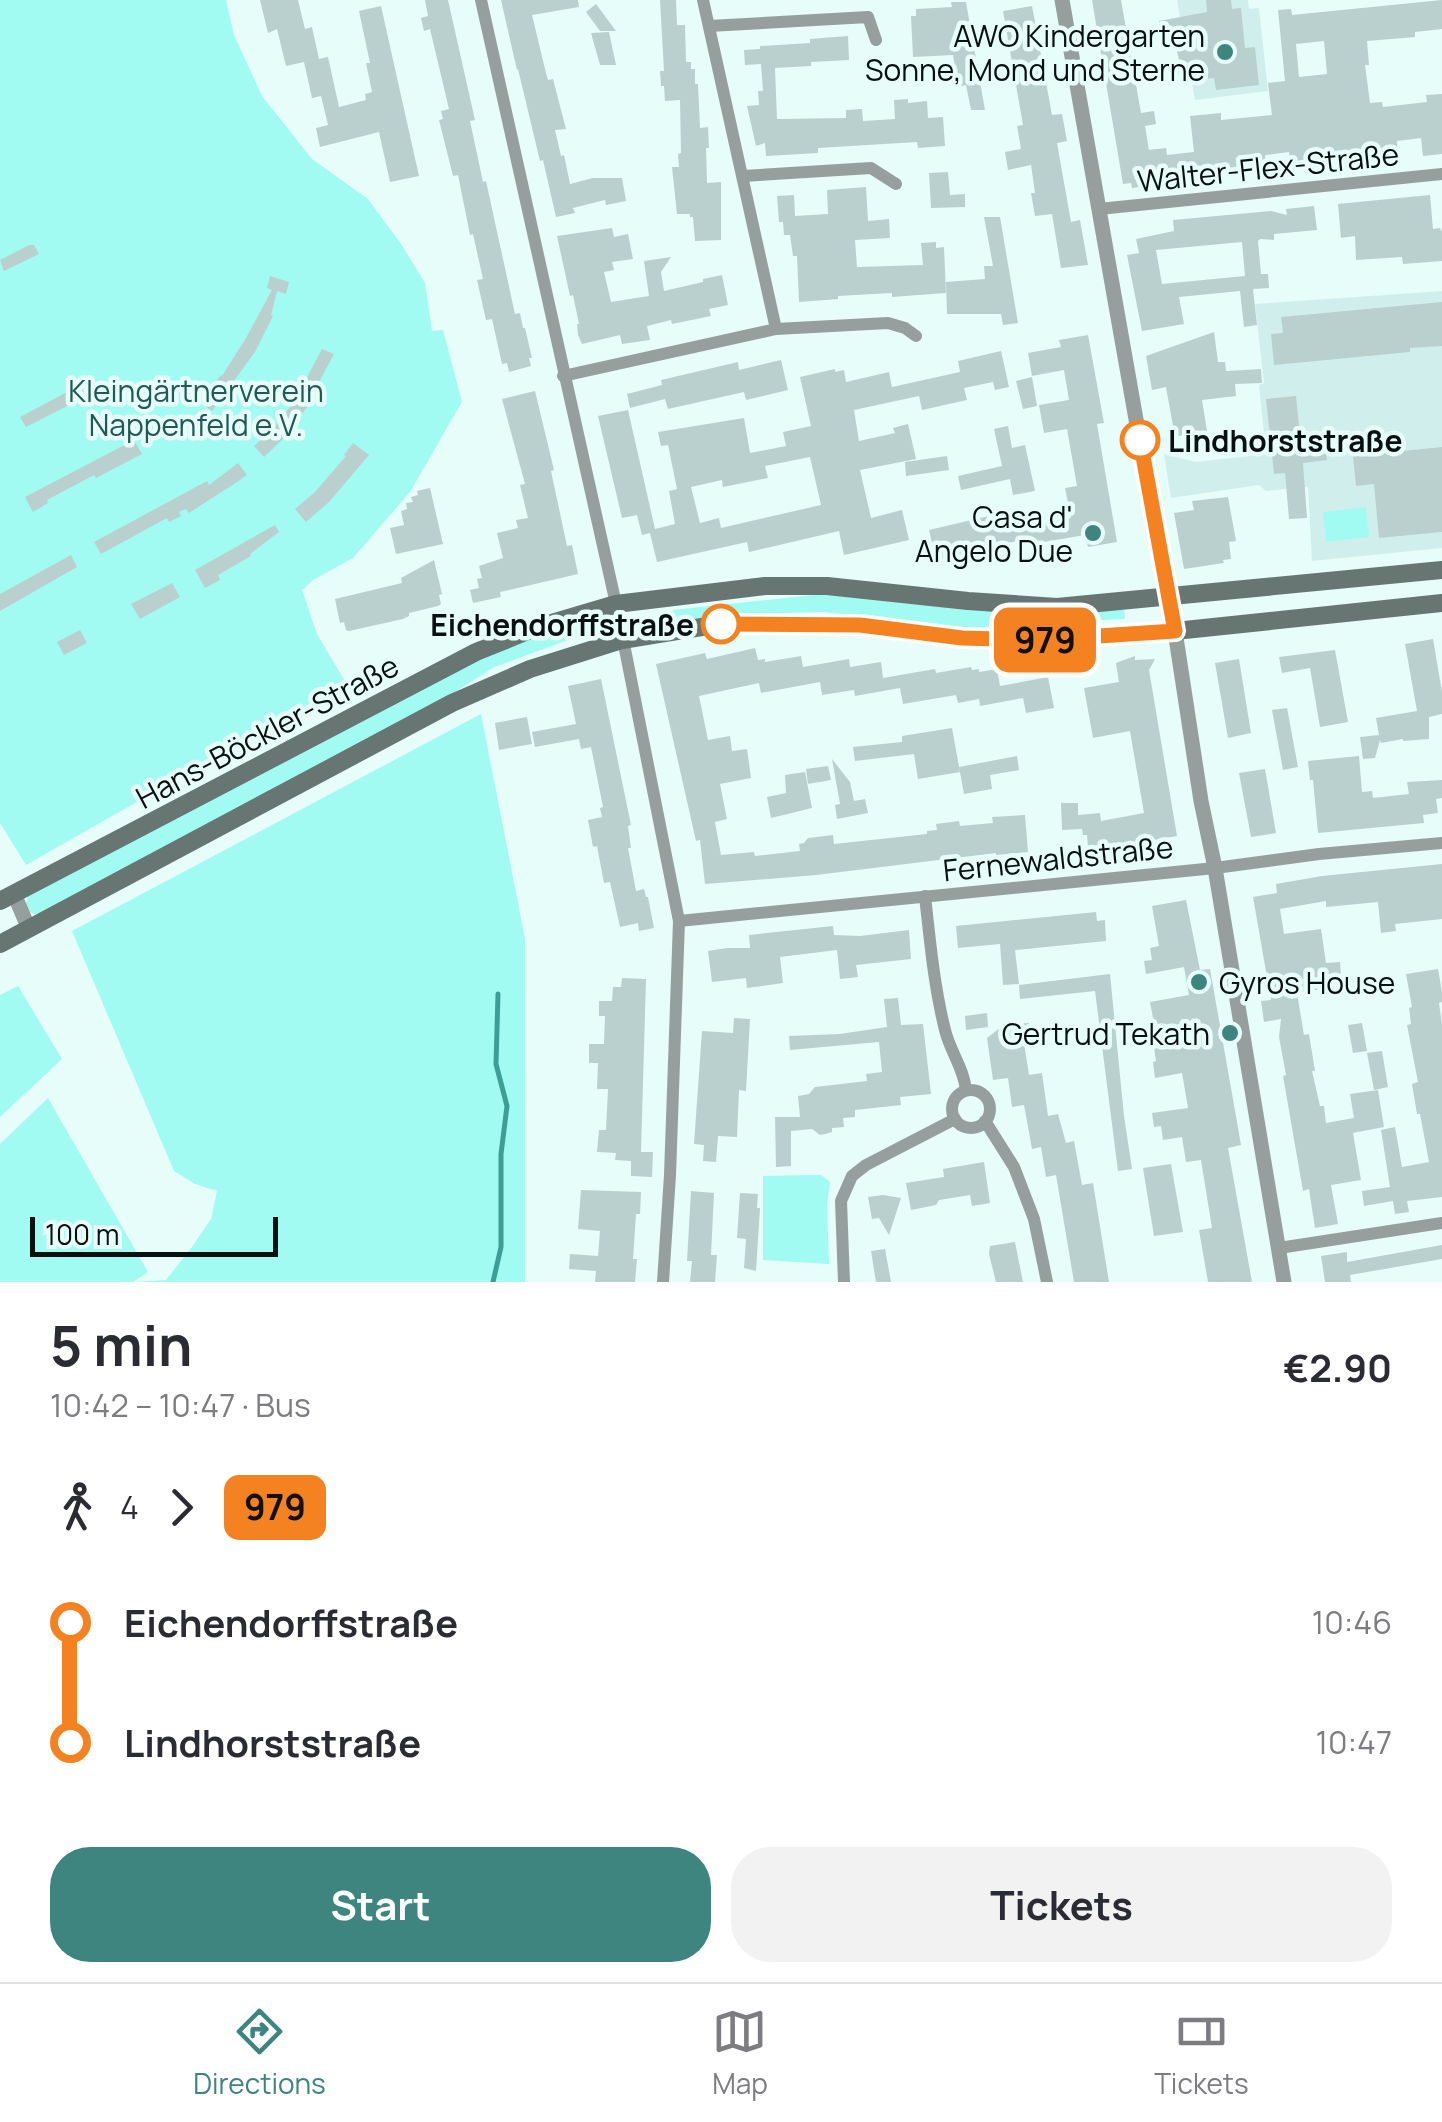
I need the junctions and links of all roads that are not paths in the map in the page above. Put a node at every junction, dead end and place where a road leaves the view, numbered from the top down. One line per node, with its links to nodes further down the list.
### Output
1 (481, 0): 12 (street)
2 (703, 0): 4 (street)
3 (1062, 0): 9 (street)
4 (709, 26): 5 (street); 7 (street)
5 (876, 40)
6 (1442, 174): 9 (street, Walter-Flex-Straße)
7 (743, 176): 8 (street); 10 (street)
8 (896, 184)
9 (1100, 209): 14 (street)
10 (776, 329): 11 (street); 12 (street)
11 (916, 336)
12 (563, 376): 16 (street)
13 (1442, 570): 14 (main road, Hans-Böckler-Straße)
14 (1168, 598): 16 (main road, Hans-Böckler-Straße); 17 (street)
15 (1442, 603): 17 (main road, Hans-Böckler-Straße)
16 (616, 604): 18 (street); 22 (main road, Hans-Böckler-Straße)
17 (1175, 631): 18 (main road, Hans-Böckler-Straße); 20 (street)
18 (622, 640): 23 (street); 24 (main road, Hans-Böckler-Straße)
19 (1442, 843): 20 (street, Fernewaldstraße)
20 (1215, 868): 21 (street, Fernewaldstraße); 30 (street)
21 (925, 896): 23 (street, Fernewaldstraße); 26 (street)
22 (7, 898): 24 (street, Hans-Böckler-Straße)
23 (679, 921): 31 (street)
24 (28, 929): 25 (main road, Hans-Böckler-Straße)
25 (0, 944)
26 (966, 1090): 27 (street); 28 (street)
27 (955, 1119): 28 (street); 32 (street)
28 (986, 1121): 33 (street)
29 (1442, 1223): 30 (street)
30 (1278, 1248): 34 (street)
31 (663, 1282)
32 (844, 1282)
33 (1047, 1282)
34 (1284, 1282)

